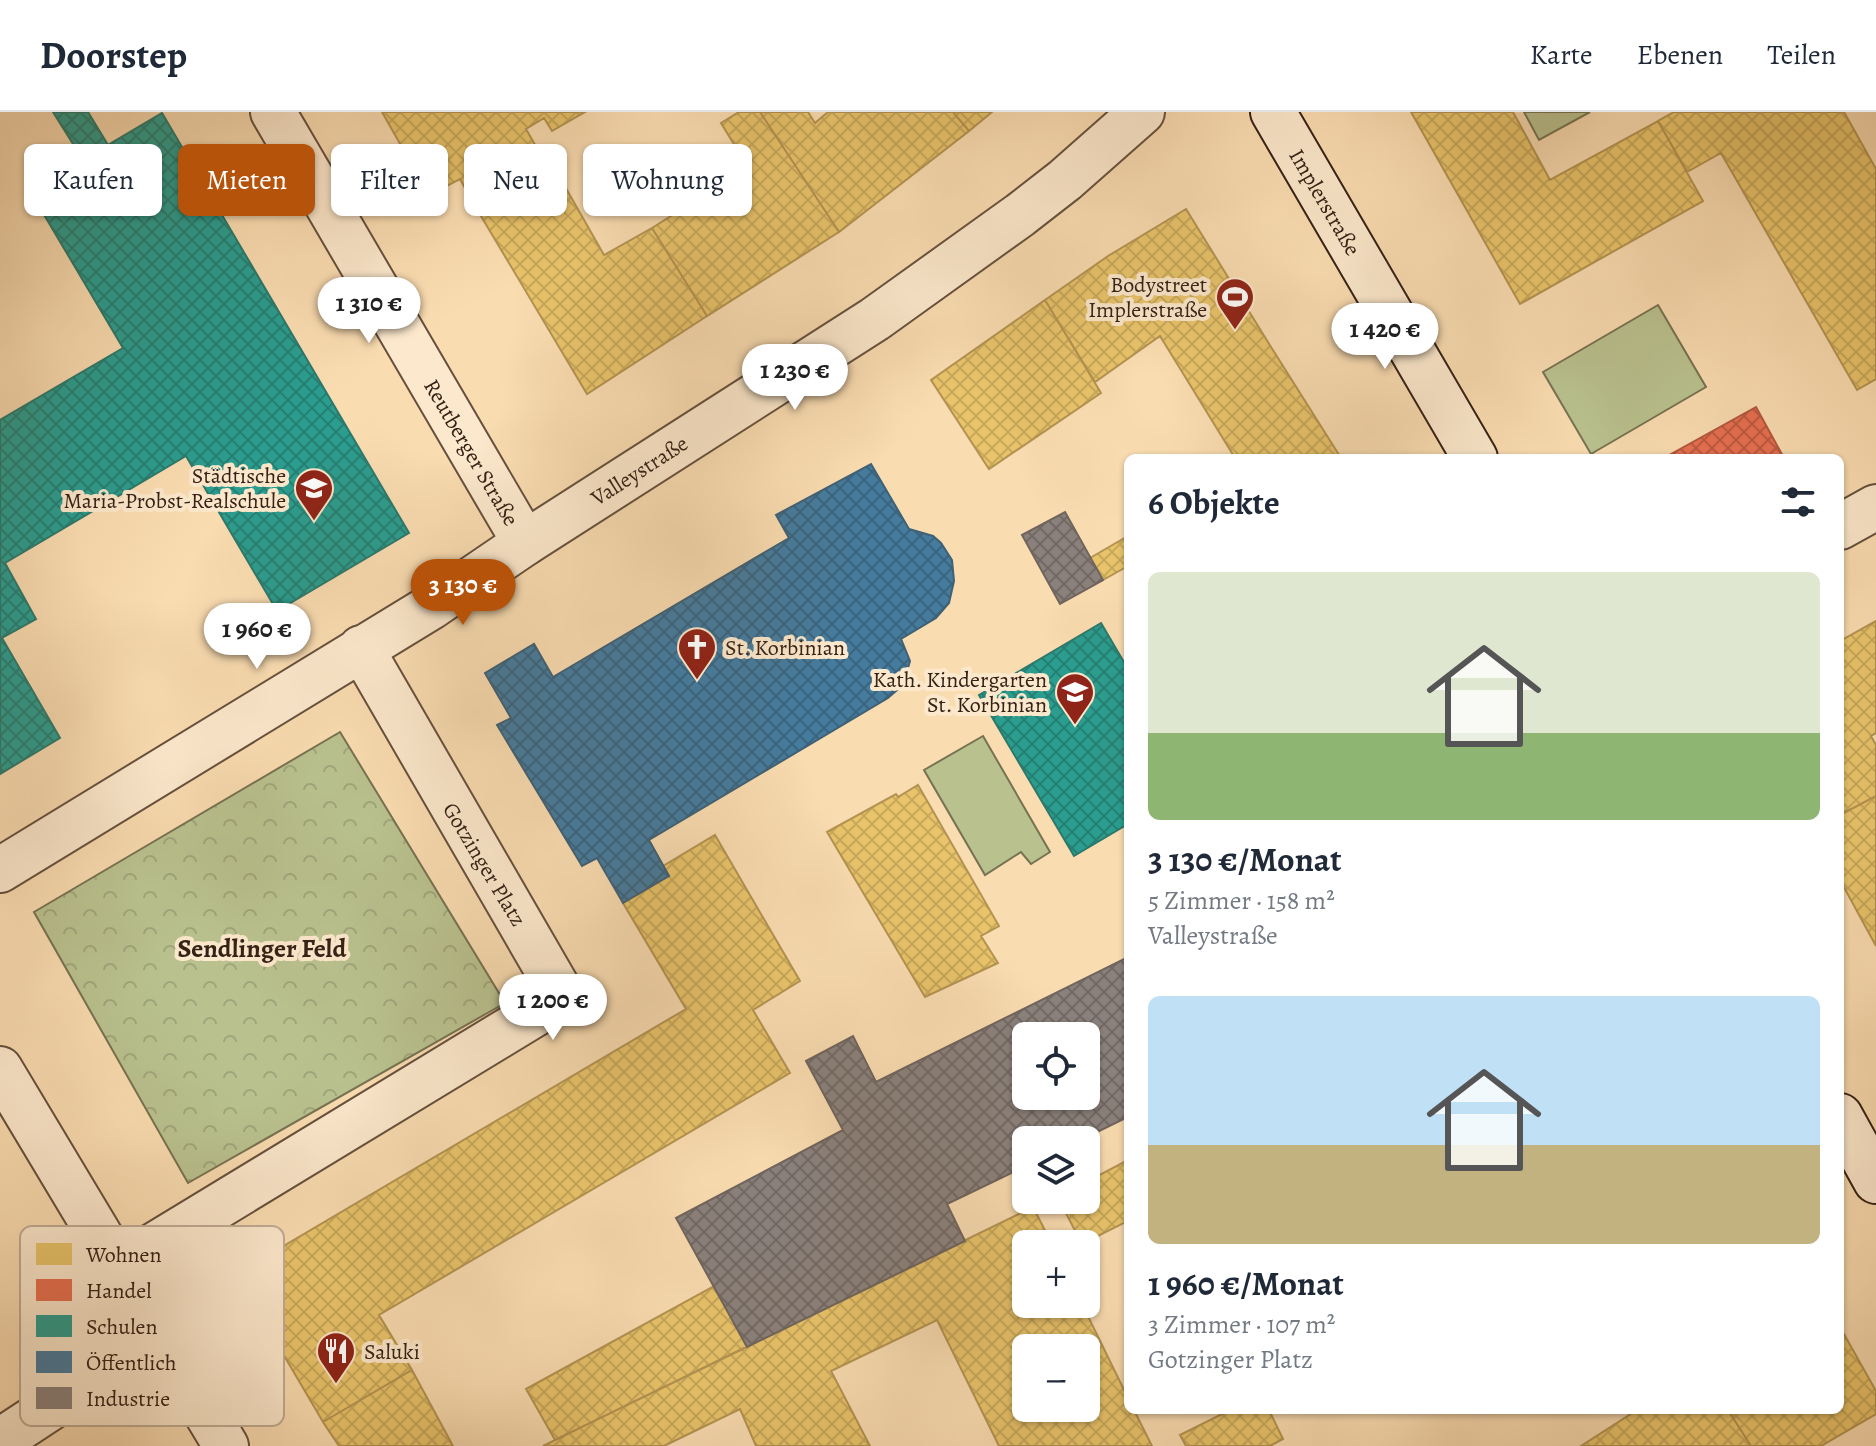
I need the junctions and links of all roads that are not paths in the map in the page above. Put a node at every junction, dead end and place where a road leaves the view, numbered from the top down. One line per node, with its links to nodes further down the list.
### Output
1 (273, 112): 7 (street, Reutberger Straße)
2 (1142, 112): 7 (street, Valleystraße)
3 (1273, 112): 4 (street, Implerstraße)
4 (1473, 454)
5 (1876, 507): 6 (street)
6 (1844, 525)
7 (525, 543): 8 (street, Valleystraße)
8 (361, 648): 9 (street); 14 (street, Gotzinger Platz)
9 (0, 870)
10 (0, 1069): 13 (street)
11 (1844, 1123): 12 (street)
12 (1876, 1181)
13 (96, 1226)
14 (186, 1226)
15 (23, 1426): 17 (street)
16 (214, 1426): 18 (street)
17 (0, 1441)
18 (226, 1446)

